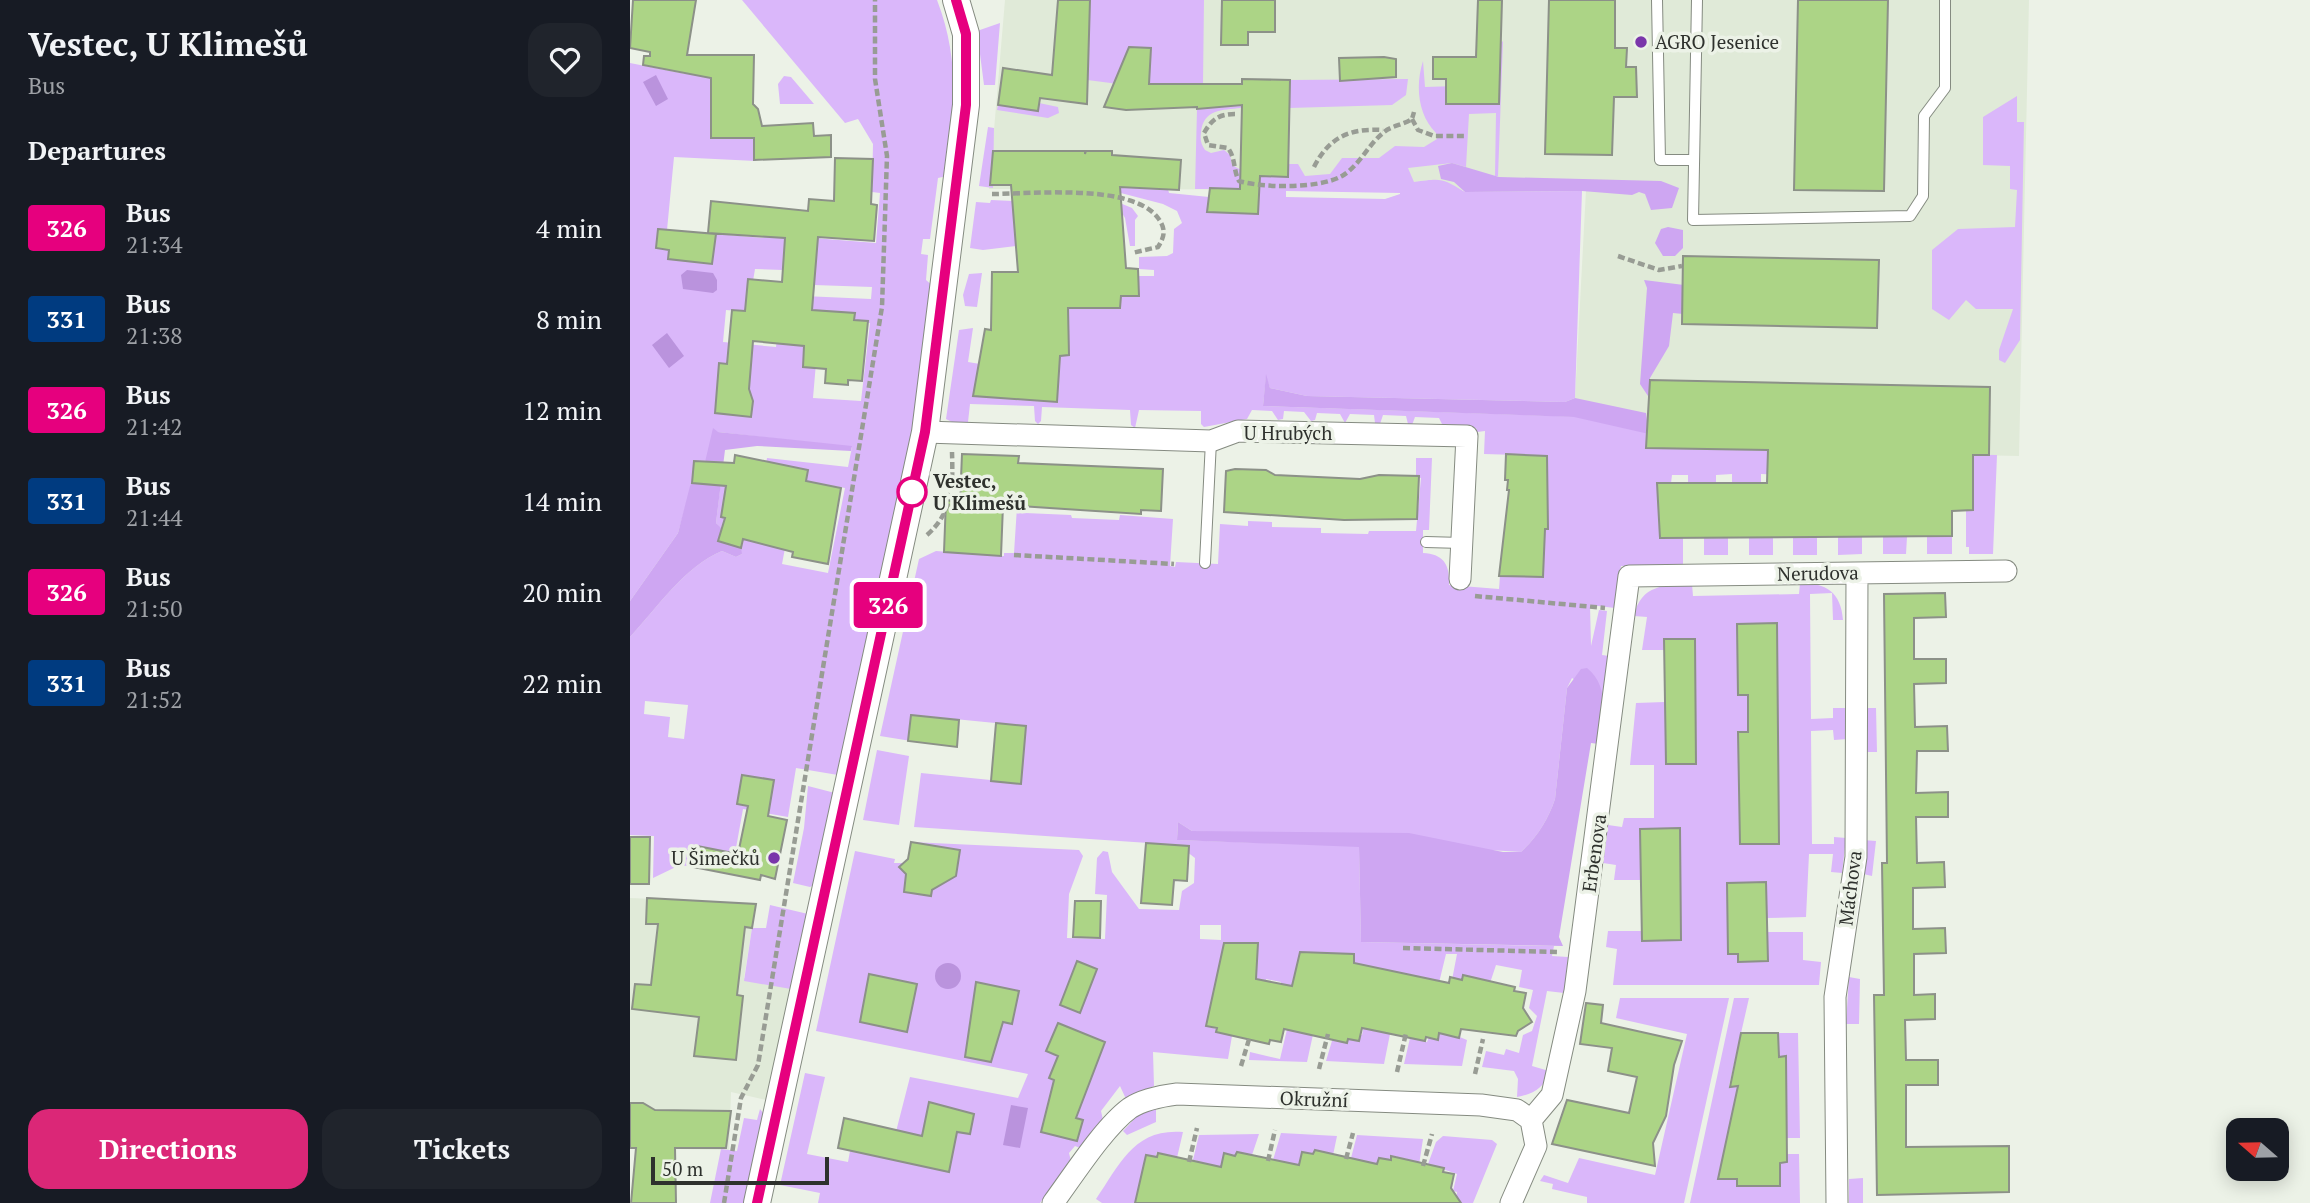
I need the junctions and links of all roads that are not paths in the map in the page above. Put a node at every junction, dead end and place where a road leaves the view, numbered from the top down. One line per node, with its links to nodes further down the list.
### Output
1 (956, 0): 6 (street)
2 (1657, 0): 5 (lane)
3 (1697, 0): 5 (lane)
4 (1945, 0): 5 (lane)
5 (1693, 160)
6 (925, 432): 7 (street, U Hrubých); 16 (street)
7 (1211, 441): 9 (street, U Hrubých); 10 (lane)
8 (1426, 542): 9 (lane)
9 (1462, 543): 14 (street, U Hrubých)
10 (1205, 563)
11 (2006, 571): 12 (street, Nerudova)
12 (1857, 573): 13 (street, Nerudova); 19 (street, Máchova)
13 (1629, 576): 15 (street, Erbenova)
14 (1467, 583)
15 (1531, 1120): 17 (street, Okružní); 18 (street)
16 (757, 1203)
17 (1053, 1203)
18 (1511, 1203)
19 (1838, 1203)

